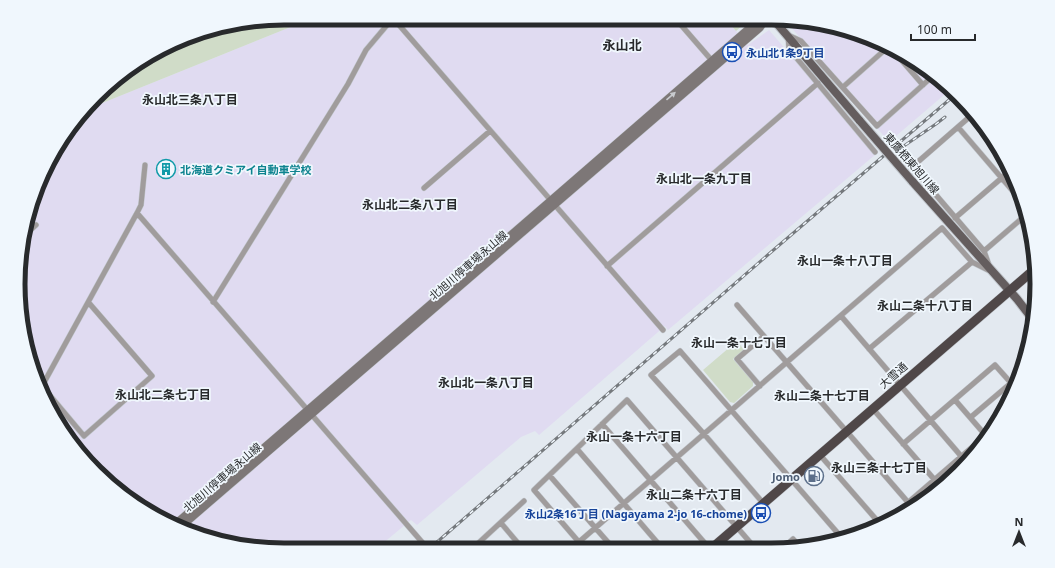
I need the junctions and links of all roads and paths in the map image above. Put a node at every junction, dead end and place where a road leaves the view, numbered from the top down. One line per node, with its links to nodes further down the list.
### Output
1 (387, 25): 37 (street)
2 (399, 25): 17 (street)
3 (681, 25): 10 (street)
4 (753, 25): 10 (main road, 北旭川停車場永山線)
5 (762, 25): 10 (main road, 北旭川停車場永山線)
6 (780, 26): 7 (main road, 東鷹栖東旭川線)
7 (788, 35): 12 (street); 14 (street); 33 (main road, 東鷹栖東旭川線, bridge)
8 (884, 51): 14 (street)
9 (903, 61): 13 (street)
10 (714, 63): 24 (main road, 北旭川停車場永山線)
11 (930, 80): 13 (street)
12 (818, 83): 18 (street); 32 (street)
13 (924, 85): 14 (street)
14 (843, 87)
15 (969, 117): 16 (street)
16 (958, 127): 21 (street); 26 (street)
17 (490, 131): 22 (street); 24 (street)
18 (875, 152)
19 (146, 165): 25 (street)
20 (1006, 175): 21 (street)
21 (1002, 178): 23 (street); 26 (street)
22 (424, 188)
23 (1012, 190)
24 (553, 203): 32 (street); 54 (main road, 北旭川停車場永山線)
25 (137, 213): 36 (street); 37 (street)
26 (955, 218): 30 (street)
27 (1021, 219): 30 (street)
28 (36, 225): 29 (street)
29 (31, 230)
30 (984, 251): 33 (street)
31 (972, 262): 33 (street); 40 (street); 43 (street)
32 (607, 266): 41 (street)
33 (992, 271): 35 (main road, 東鷹栖東旭川線)
34 (1029, 274): 35 (highway, 大雪通)
35 (1009, 291): 39 (main road, 東鷹栖東旭川線); 48 (highway, 大雪通)
36 (88, 302): 45 (street); 50 (street)
37 (213, 302): 54 (street)
38 (737, 305): 42 (street)
39 (1028, 314)
40 (841, 316): 43 (street); 44 (street)
41 (663, 330)
42 (764, 336): 44 (street); 49 (street)
43 (869, 349): 48 (street)
44 (787, 363): 49 (street); 58 (street)
45 (44, 381)
46 (1011, 382): 51 (street)
47 (1010, 383): 55 (street)
48 (900, 385): 52 (highway, 大雪通); 56 (street)
49 (760, 386): 53 (street)
50 (53, 400)
51 (955, 400): 55 (street); 56 (street)
52 (873, 409): 58 (highway, 大雪通); 61 (street)
53 (732, 411): 60 (street); 60 (street); 68 (street)
54 (310, 412): 76 (main road, 北旭川停車場永山線); 78 (main road, 北旭川停車場永山線); 84 (street)
55 (971, 417): 59 (street)
56 (930, 421): 61 (street); 65 (street)
57 (602, 424): 62 (street); 66 (street); 70 (street)
58 (846, 432): 64 (highway, 大雪通); 74 (street)
59 (983, 432)
60 (704, 434): 66 (street); 73 (street)
61 (904, 444): 69 (street)
62 (577, 449): 67 (street); 75 (street)
63 (970, 450): 65 (street)
64 (820, 455): 68 (highway, 大雪通); 77 (street)
65 (961, 457): 69 (street)
66 (677, 458): 70 (street); 80 (street)
67 (550, 476): 81 (street); 83 (street)
68 (791, 479): 73 (highway, 大雪通); 82 (street)
69 (935, 480): 71 (street); 74 (street)
70 (650, 481): 75 (street); 89 (street)
71 (937, 483)
72 (524, 501): 79 (street)
73 (763, 503): 80 (highway, 大雪通)
74 (908, 503)
75 (624, 504): 81 (street); 88 (street)
76 (179, 520)
77 (877, 520)
78 (185, 523)
79 (501, 523): 85 (street); 86 (street)
80 (736, 527): 90 (highway, 大雪通); 91 (street)
81 (595, 528): 83 (street); 87 (street)
82 (838, 534)
83 (579, 542)
84 (423, 543)
85 (480, 543)
86 (518, 543)
87 (608, 543)
88 (658, 543)
89 (705, 543)
90 (718, 543)
91 (750, 543)

